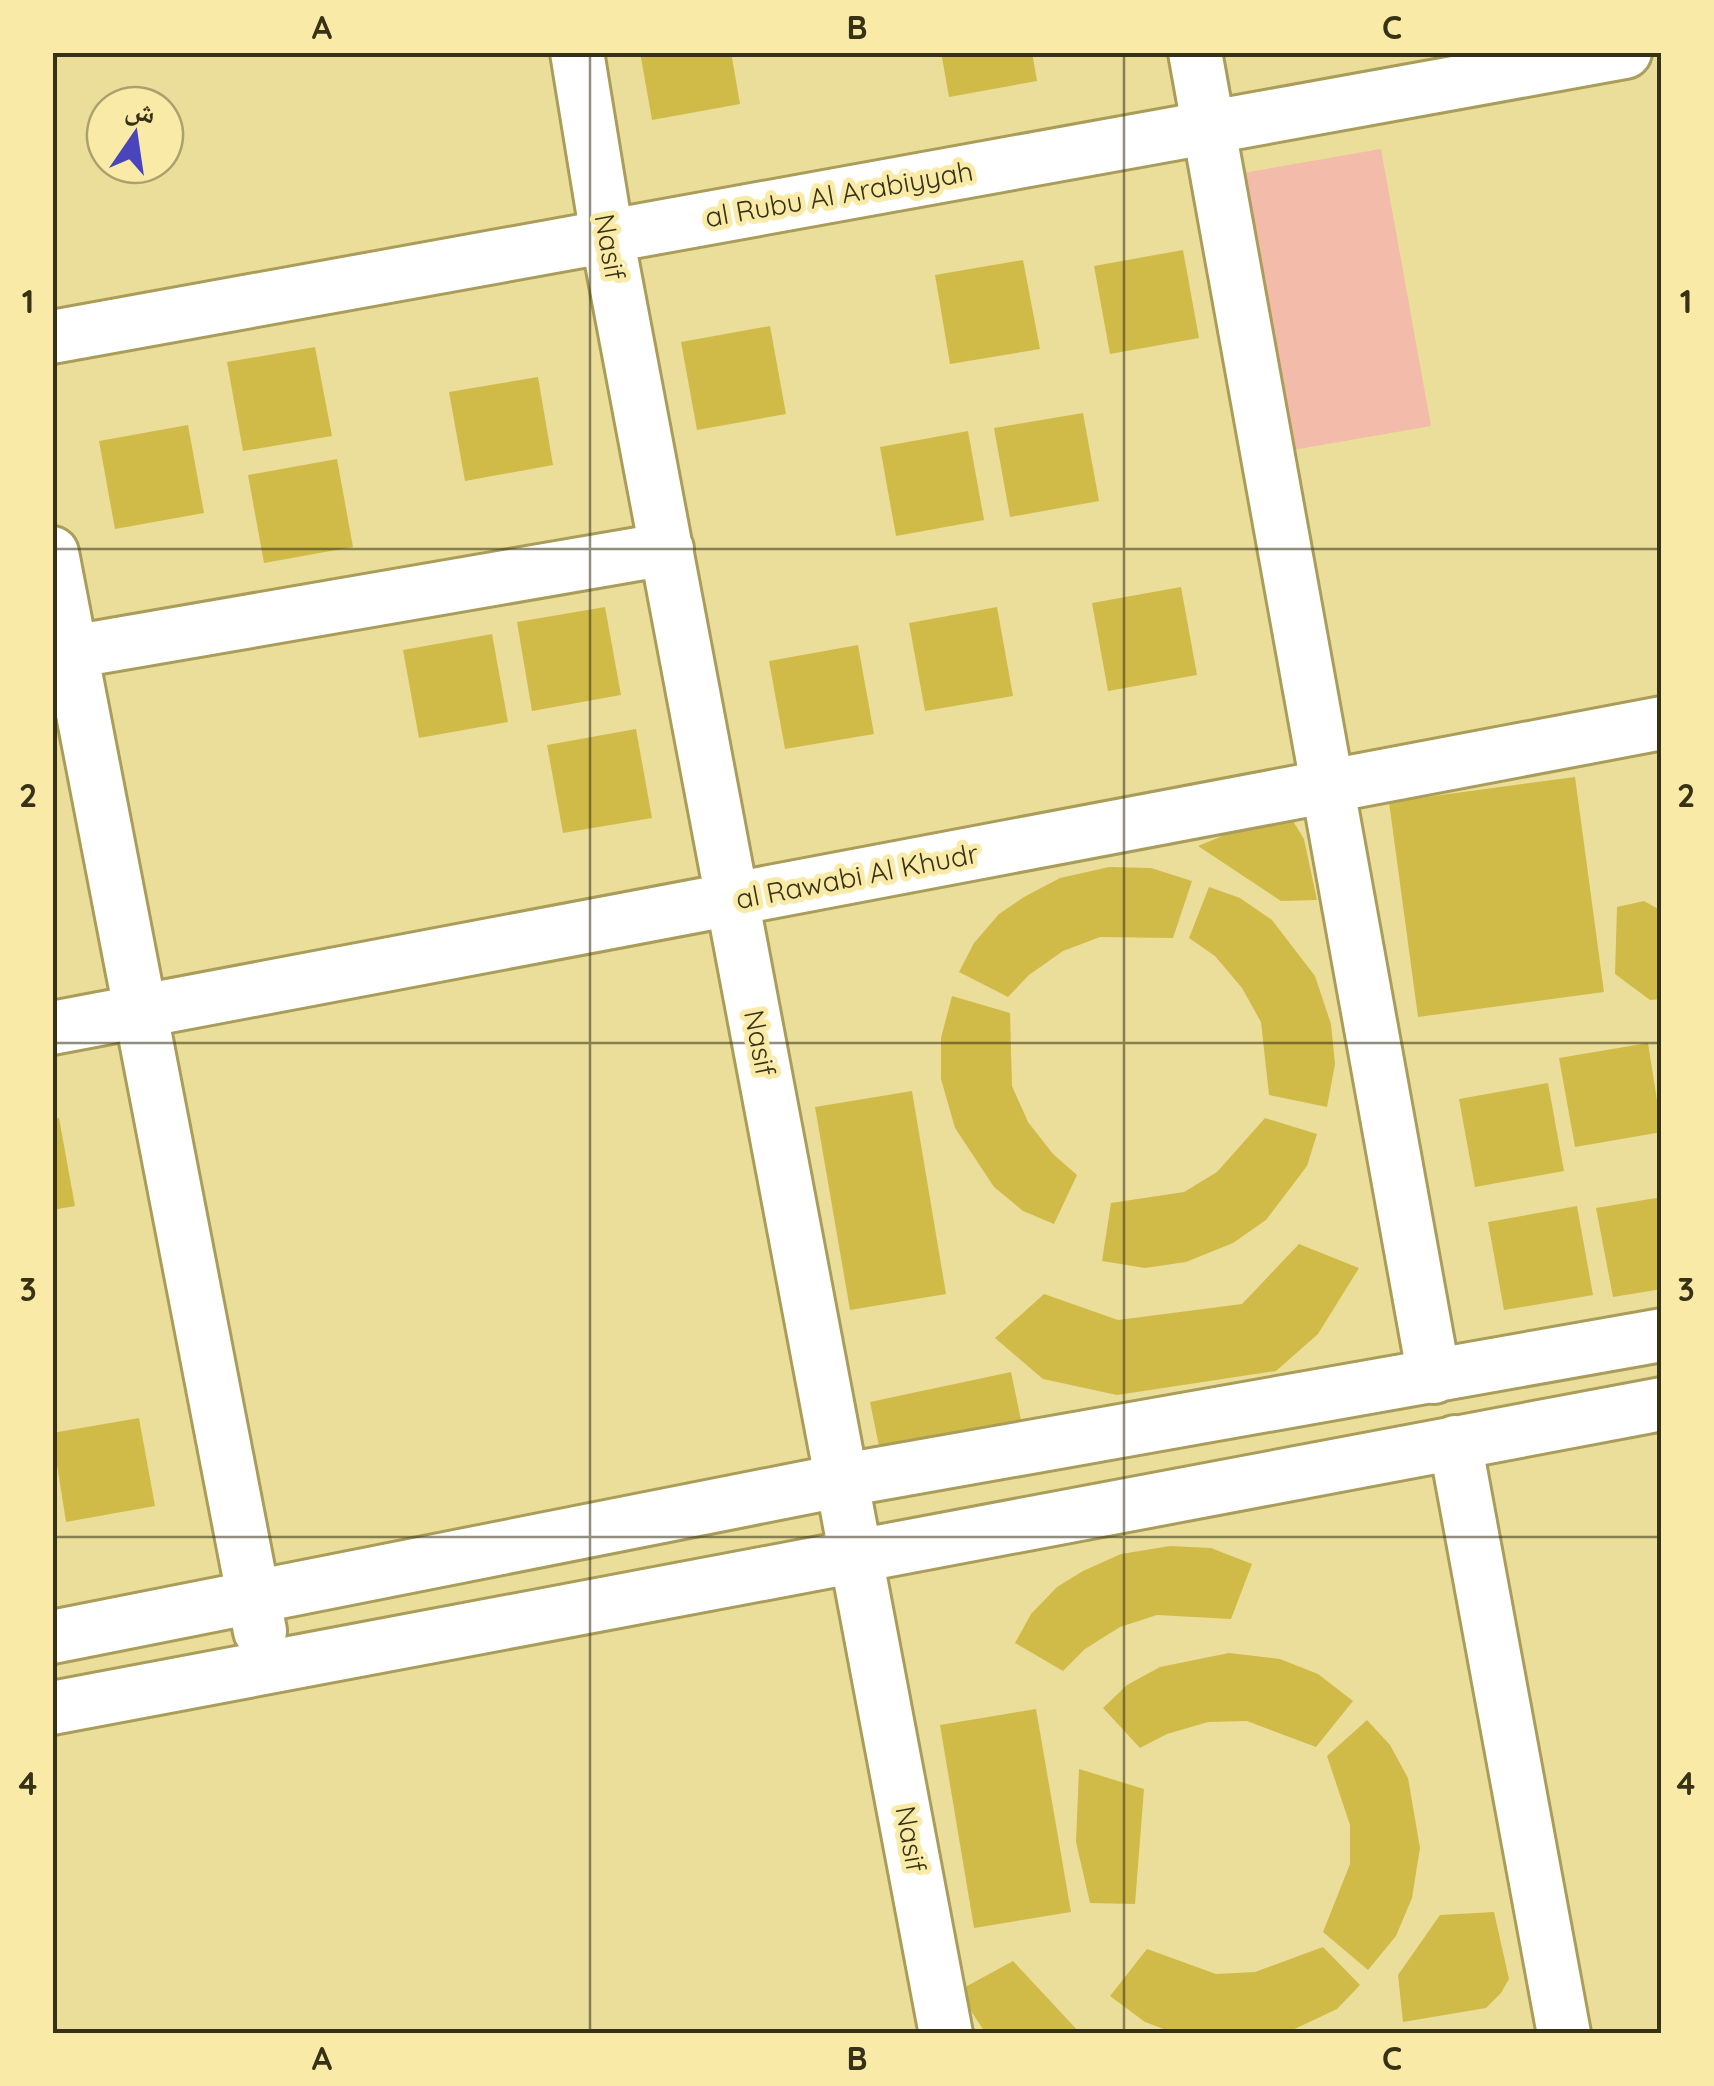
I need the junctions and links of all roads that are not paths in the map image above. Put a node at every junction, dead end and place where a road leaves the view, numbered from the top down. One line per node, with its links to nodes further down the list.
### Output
1 (577, 52): 5 (street, Nasif)
2 (1195, 52): 4 (street)
3 (1625, 52): 4 (street, al Rubu Al Arabiyyah)
4 (1208, 128): 5 (street, al Rubu Al Arabiyyah); 11 (street)
5 (608, 236): 6 (street, al Rubu Al Arabiyyah); 7 (street, Nasif)
6 (52, 337)
7 (667, 549): 9 (street); 12 (street, Nasif)
8 (52, 553): 9 (street)
9 (72, 652): 13 (street)
10 (1662, 723): 11 (street, al Rawabi Al Khudr)
11 (1327, 786): 12 (street, al Rawabi Al Khudr); 16 (street)
12 (732, 900): 13 (street, al Rawabi Al Khudr); 19 (street, Nasif)
13 (140, 1011): 14 (street, al Rawabi Al Khudr); 21 (street)
14 (52, 1028)
15 (1662, 1335): 16 (street)
16 (1434, 1377): 19 (street)
17 (1662, 1404): 18 (street)
18 (1455, 1442): 20 (street); 26 (street)
19 (844, 1480): 20 (street, Nasif); 21 (street)
20 (858, 1554): 23 (street); 25 (street, Nasif)
21 (253, 1598): 22 (street); 23 (street)
22 (52, 1637)
23 (266, 1667): 24 (street)
24 (52, 1708)
25 (946, 2034)
26 (1564, 2034)

